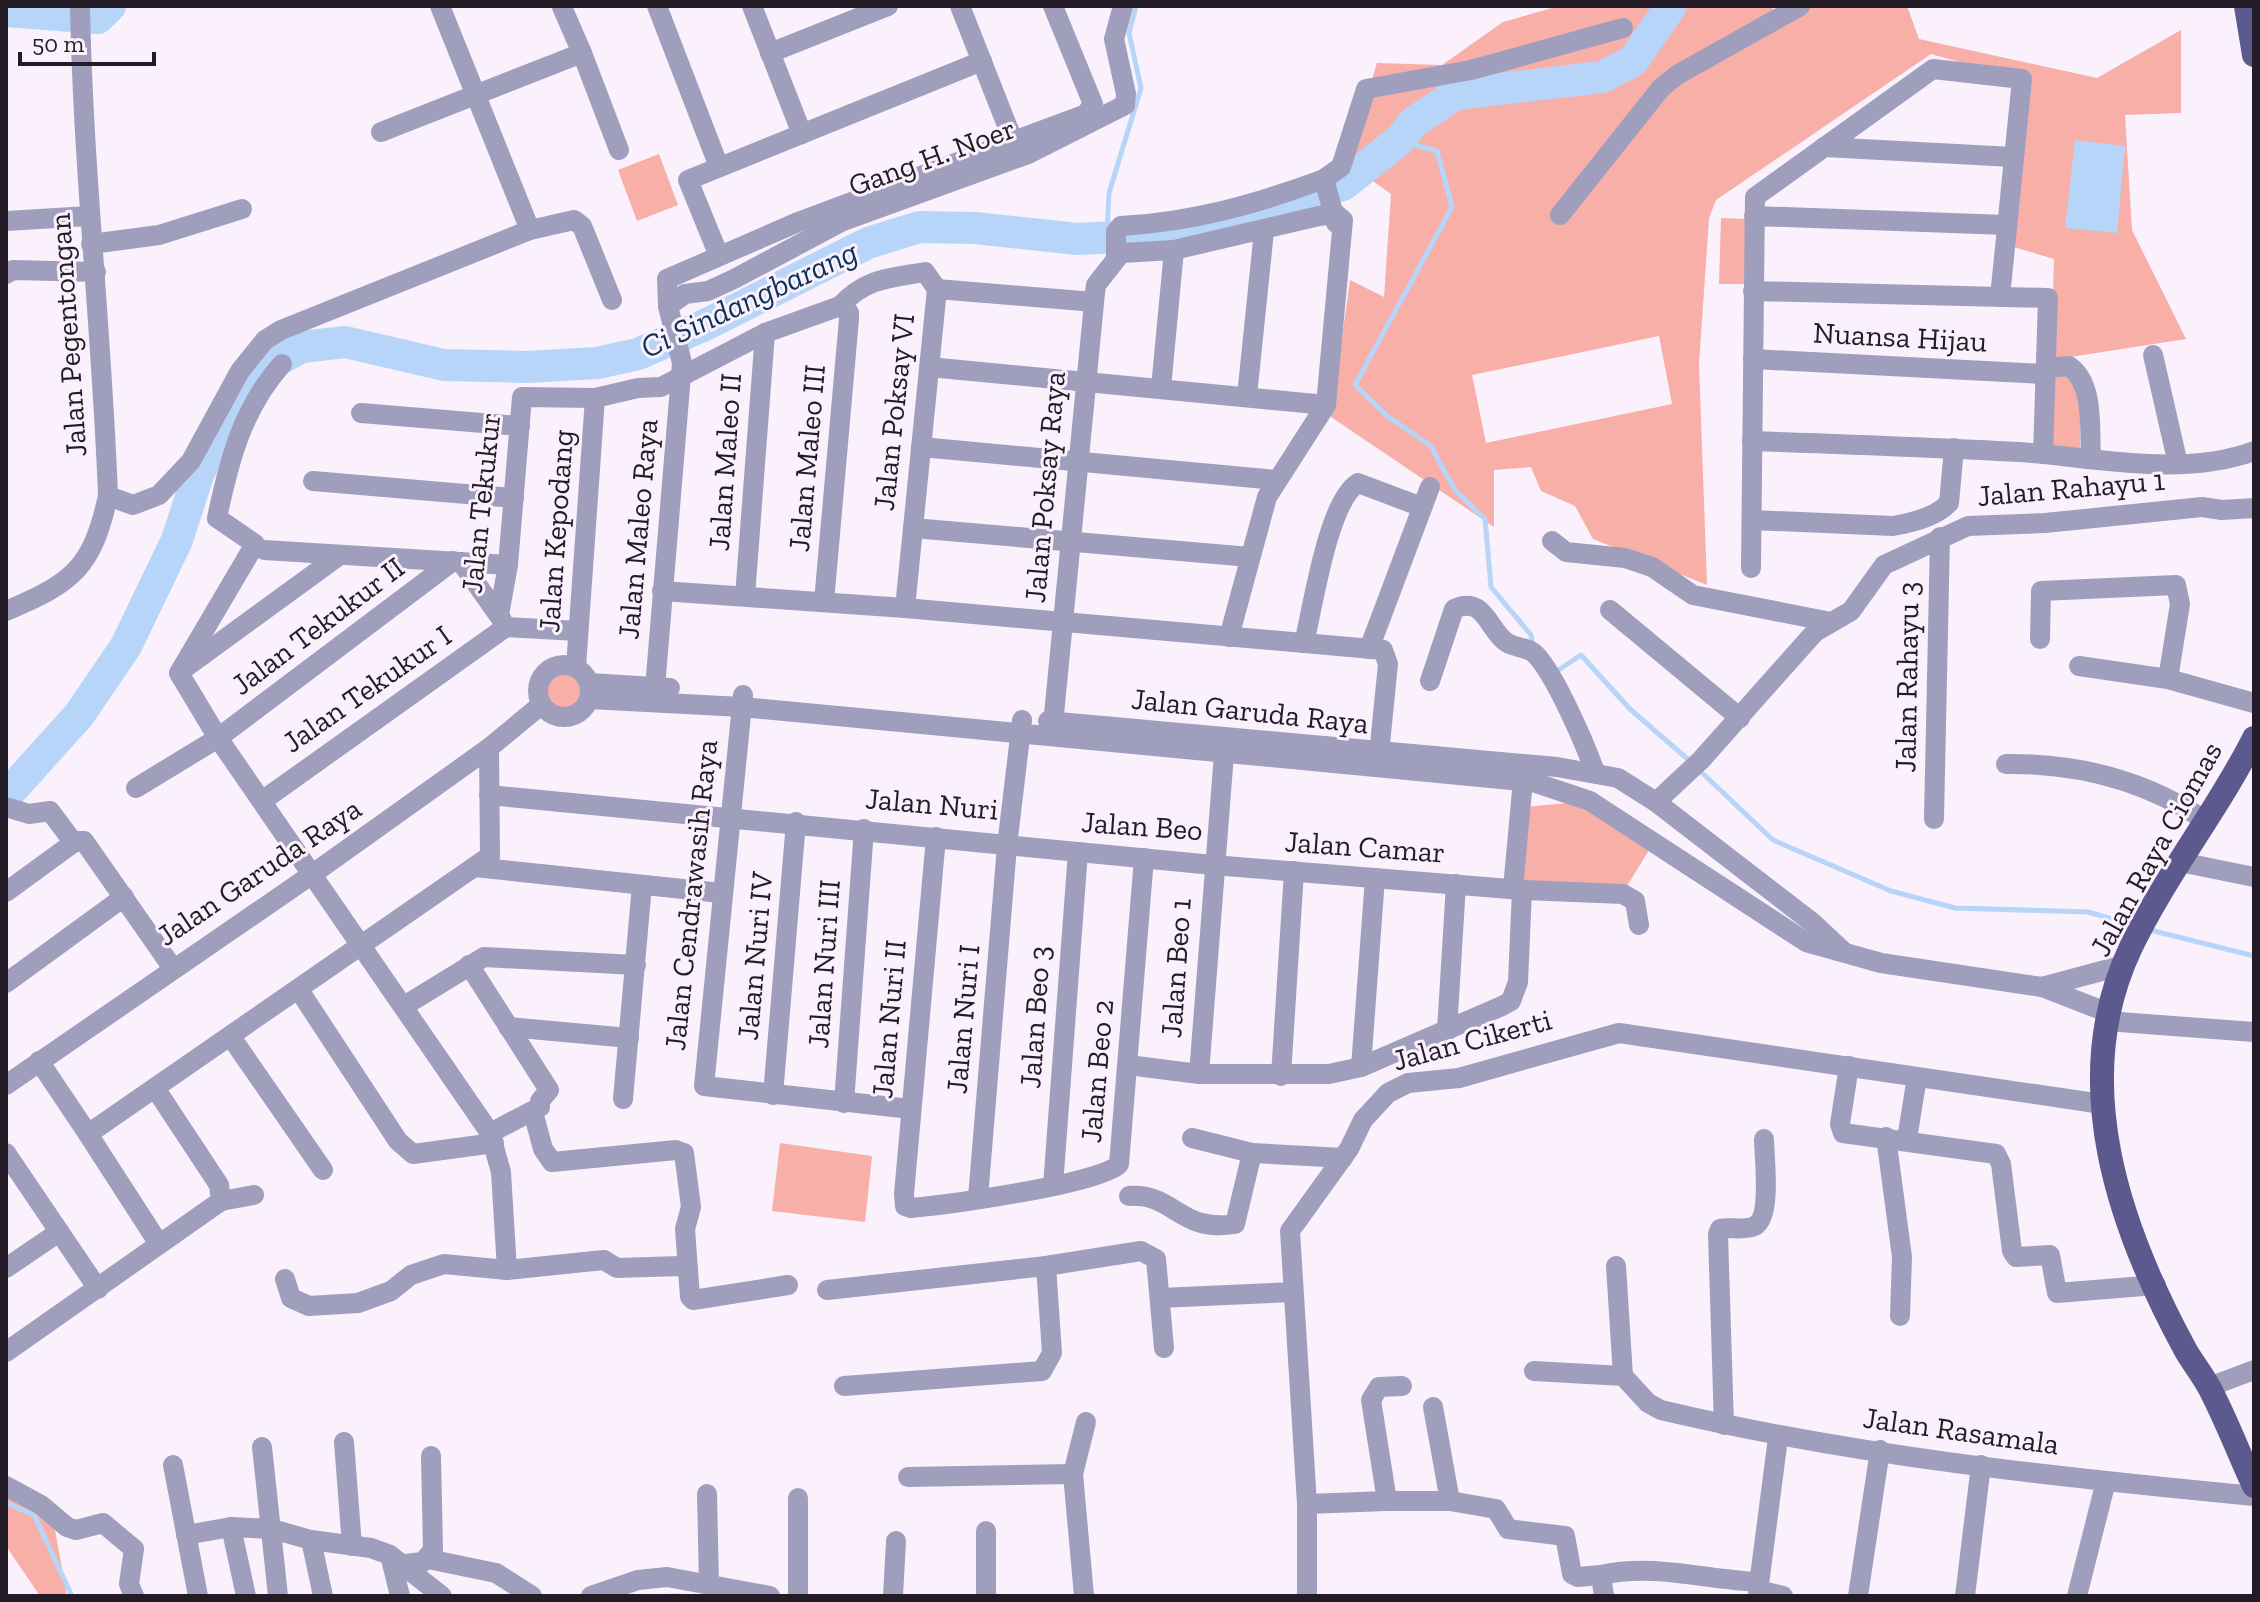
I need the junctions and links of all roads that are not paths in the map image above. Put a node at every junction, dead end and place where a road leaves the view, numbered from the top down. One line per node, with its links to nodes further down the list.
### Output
1 (80, 6): 29 (street, Jalan Pegentongan)
2 (440, 6): 17 (street)
3 (657, 6): 24 (street)
4 (752, 6): 14 (street)
5 (888, 6): 14 (street)
6 (960, 6): 16 (street)
7 (1053, 6): 20 (street)
8 (1123, 6): 46 (street, Gang H. Noer)
9 (1800, 6): 28 (street)
10 (2246, 6): 15 (main road)
11 (562, 7): 13 (street)
12 (1623, 28): 25 (street)
13 (582, 53): 17 (street); 22 (street)
14 (770, 53): 19 (street)
15 (2254, 55)
16 (982, 61): 19 (street); 20 (street)
17 (476, 94): 18 (street); 33 (street)
18 (381, 132)
19 (802, 134): 24 (street)
20 (1014, 143): 38 (street)
21 (1824, 147): 23 (street); 23 (street, Nuansa Hijau); 30 (street, Nuansa Hijau)
22 (619, 150)
23 (2013, 157): 32 (street, Nuansa Hijau)
24 (719, 167): 38 (street)
25 (1324, 180): 27 (street); 37 (street)
26 (242, 209): 35 (street)
27 (1337, 211): 34 (street); 59 (street)
28 (1560, 215)
29 (89, 216): 31 (street); 35 (street, Jalan Pegentongan)
30 (1754, 216): 32 (street); 42 (street, Nuansa Hijau)
31 (6, 221)
32 (2007, 225): 43 (street, Nuansa Hijau)
33 (530, 230): 44 (street); 73 (street)
34 (1264, 231): 36 (street); 57 (street)
35 (91, 244): 39 (street, Jalan Pegentongan)
36 (1174, 250): 37 (street); 56 (street)
37 (1119, 256): 45 (street, Jalan Poksay Raya)
38 (710, 260): 46 (street)
39 (96, 272): 40 (street); 73 (street, Jalan Pegentongan)
40 (6, 274)
41 (937, 289): 45 (street); 47 (street, Jalan Poksay VI); 52 (street, Jalan Poksay VI)
42 (1753, 291): 43 (street, Nuansa Hijau); 50 (street, Nuansa Hijau)
43 (2000, 297): 54 (street, Nuansa Hijau)
44 (612, 300)
45 (1094, 302): 55 (street, Jalan Poksay Raya)
46 (670, 312): 53 (street, Jalan Maleo Raya)
47 (845, 313): 48 (street); 92 (street, Jalan Maleo III)
48 (765, 333): 53 (street); 91 (street, Jalan Maleo II)
49 (2153, 355): 69 (street)
50 (1753, 359): 54 (street, Nuansa Hijau); 62 (street, Nuansa Hijau)
51 (282, 364): 106 (street)
52 (929, 367): 55 (street); 63 (street, Jalan Poksay VI)
53 (682, 369): 58 (street); 90 (street, Jalan Maleo Raya)
54 (2045, 371): 66 (street, Nuansa Hijau); 67 (street, Nuansa Hijau)
55 (1085, 381): 56 (street); 68 (street, Jalan Poksay Raya)
56 (1161, 388): 57 (street)
57 (1247, 396): 59 (street)
58 (595, 398): 61 (street, Jalan Tekukur); 99 (street, Jalan Kepodang)
59 (1326, 405): 70 (street)
60 (361, 413): 61 (street)
61 (520, 426): 74 (street, Jalan Tekukur)
62 (1752, 441): 64 (street); 77 (street, Nuansa Hijau)
63 (921, 447): 68 (street); 78 (street, Jalan Poksay VI)
64 (1954, 448): 66 (street); 77 (street)
65 (2254, 451): 69 (street)
66 (2043, 454): 67 (street)
67 (2091, 457): 69 (street)
68 (1077, 462): 70 (street); 80 (street, Jalan Poksay Raya)
69 (2178, 464)
70 (1276, 480): 85 (street)
71 (313, 481): 74 (street)
72 (1430, 487): 75 (street)
73 (108, 496): 95 (street, Jalan Pegentongan)
74 (514, 498): 87 (street, Jalan Tekukur)
75 (1422, 507): 102 (street); 103 (street)
76 (2254, 508): 79 (street, Jalan Rahayu 1)
77 (1752, 520): 88 (street, Nuansa Hijau)
78 (913, 528): 80 (street); 93 (street, Jalan Poksay VI)
79 (1940, 537): 98 (street, Jalan Rahayu 1); 132 (street, Jalan Rahayu 3)
80 (1070, 541): 85 (street); 97 (street, Jalan Poksay Raya)
81 (1552, 541): 98 (street)
82 (264, 550): 83 (street)
83 (290, 552): 84 (street); 89 (street)
84 (340, 555): 86 (street); 89 (street)
85 (1250, 557): 100 (street)
86 (457, 562): 87 (street); 96 (street); 117 (street, Jalan Tekukur II)
87 (508, 565): 96 (street, Jalan Tekukur)
88 (1751, 568)
89 (309, 581): 106 (street)
90 (662, 591): 91 (street); 110 (street, Jalan Maleo Raya)
91 (745, 596): 92 (street)
92 (824, 602): 93 (street)
93 (905, 608): 97 (street)
94 (1610, 610): 114 (street)
95 (6, 611)
96 (502, 621): 99 (street); 128 (street, Jalan Tekukur I)
97 (1063, 622): 100 (street); 116 (street, Jalan Poksay Raya)
98 (1831, 622): 114 (street, Jalan Rahayu 1)
99 (578, 631): 105 (street, Jalan Kepodang)
100 (1229, 637): 102 (street)
101 (2040, 639): 107 (street)
102 (1304, 643): 103 (street)
103 (1369, 649): 122 (street)
104 (2079, 666): 107 (street)
105 (576, 667): 109 (street); 113 (street)
106 (179, 673): 117 (street)
107 (2168, 679): 112 (street)
108 (1430, 681): 124 (street)
109 (589, 691): 110 (street, Jalan Garuda Raya); 113 (street)
110 (654, 693): 111 (street, Jalan Garuda Raya)
111 (742, 701): 115 (street, Jalan Garuda Raya); 131 (street, Jalan Cendrawasih Raya)
112 (2254, 703)
113 (541, 705): 120 (street, Jalan Garuda Raya)
114 (1740, 718): 129 (street, Jalan Rahayu 1)
115 (1022, 726): 116 (street, Jalan Garuda Raya); 138 (street, Jalan Nuri)
116 (1053, 728): 119 (street, Jalan Garuda Raya)
117 (218, 738): 126 (street, Jalan Tekukur II); 128 (street)
118 (2254, 739): 133 (main road, Jalan Raya Ciomas)
119 (1202, 744): 121 (street, Jalan Garuda Raya); 122 (street, Jalan Garuda Raya)
120 (489, 748): 127 (street); 145 (street, Jalan Garuda Raya)
121 (1224, 754): 125 (street, Jalan Garuda Raya); 143 (street, Jalan Beo)
122 (1379, 754): 124 (street, Jalan Garuda Raya)
123 (2006, 764): 133 (street)
124 (1595, 772): 129 (street, Jalan Garuda Raya)
125 (1523, 780): 150 (street); 156 (street, Jalan Garuda Raya)
126 (136, 788)
127 (489, 795): 131 (street, Jalan Nuri); 142 (street)
128 (262, 801): 145 (street)
129 (1656, 802): 156 (street, Jalan Garuda Raya)
130 (8, 808): 137 (street)
131 (729, 815): 134 (street, Jalan Nuri); 152 (street, Jalan Cendrawasih Raya)
132 (1934, 819)
133 (2206, 821): 141 (main road, Jalan Raya Ciomas)
134 (796, 822): 135 (street, Jalan Nuri); 180 (street, Jalan Nuri IV)
135 (864, 829): 136 (street, Jalan Nuri); 182 (street, Jalan Nuri III)
136 (936, 837): 138 (street, Jalan Nuri); 184 (street, Jalan Nuri II)
137 (74, 843): 151 (street); 153 (street)
138 (1007, 846): 139 (street, Jalan Beo); 200 (street, Jalan Nuri I)
139 (1078, 852): 140 (street, Jalan Beo); 197 (street, Jalan Beo 3)
140 (1144, 858): 143 (street, Jalan Beo); 172 (street, Jalan Beo 2)
141 (2180, 862): 146 (street); 157 (main road, Jalan Raya Ciomas)
142 (485, 864): 149 (street); 155 (street)
143 (1213, 865): 144 (street, Jalan Camar); 175 (street, Jalan Beo 1)
144 (1294, 871): 147 (street, Jalan Camar); 176 (street)
145 (314, 873): 155 (street); 160 (street, Jalan Garuda Raya)
146 (2254, 877)
147 (1375, 878): 148 (street, Jalan Camar); 174 (street)
148 (1456, 884): 150 (street, Jalan Camar); 167 (street)
149 (642, 885): 152 (street); 159 (street)
150 (1517, 889): 154 (street, Jalan Camar); 167 (street)
151 (6, 892)
152 (721, 893): 180 (street, Jalan Cendrawasih Raya)
153 (124, 897): 160 (street); 161 (street)
154 (1639, 925)
155 (363, 945): 163 (street); 164 (street)
156 (1845, 953): 162 (street, Jalan Garuda Raya)
157 (2128, 956): 162 (street, Jalan Garuda Raya); 165 (main road, Jalan Raya Ciomas)
158 (469, 965): 159 (street); 164 (street); 166 (street)
159 (636, 965): 170 (street)
160 (172, 967): 171 (street, Jalan Garuda Raya)
161 (6, 983)
162 (2042, 987): 165 (street, Jalan Garuda Raya)
163 (299, 990): 169 (street); 188 (street)
164 (404, 1006): 188 (street)
165 (2107, 1017): 168 (street, Jalan Garuda Raya); 183 (main road, Jalan Raya Ciomas)
166 (508, 1027): 170 (street); 185 (street)
167 (1447, 1031): 174 (street)
168 (2254, 1032)
169 (231, 1037): 179 (street); 195 (street)
170 (629, 1038): 181 (street)
171 (39, 1061): 178 (street, Jalan Garuda Raya); 186 (street)
172 (1128, 1065): 175 (street); 197 (street, Jalan Beo 2)
173 (1849, 1066): 177 (street, Jalan Cikerti); 187 (street); 194 (street, Jalan Cikerti)
174 (1361, 1067): 176 (street)
175 (1199, 1074): 176 (street)
176 (1281, 1076)
177 (1917, 1077): 183 (street, Jalan Cikerti); 191 (street)
178 (6, 1085)
179 (155, 1088): 186 (street); 201 (street)
180 (773, 1095): 182 (street, Jalan Cendrawasih Raya)
181 (623, 1099)
182 (844, 1103): 184 (street, Jalan Cendrawasih Raya)
183 (2102, 1104): 212 (main road, Jalan Raya Ciomas)
184 (911, 1109): 202 (street, Jalan Nuri II)
185 (533, 1112): 188 (street); 209 (street)
186 (88, 1134): 204 (street)
187 (1886, 1137): 191 (street); 217 (street)
188 (492, 1138): 208 (street)
189 (1192, 1138): 193 (street)
190 (1764, 1139): 228 (street)
191 (1907, 1139): 212 (street)
192 (6, 1153): 196 (street)
193 (1252, 1153): 194 (street); 199 (street)
194 (1343, 1158): 215 (street, Jalan Cikerti)
195 (323, 1170)
196 (13, 1178): 203 (street)
197 (1053, 1186): 200 (street, Jalan Beo 2)
198 (254, 1195): 201 (street)
199 (1129, 1196)
200 (978, 1198): 202 (street, Jalan Beo 2)
201 (221, 1201): 204 (street)
202 (905, 1206)
203 (59, 1232): 207 (street); 213 (street)
204 (159, 1244): 213 (street)
205 (1046, 1266): 214 (street); 216 (street); 223 (street)
206 (1616, 1266): 222 (street)
207 (6, 1268)
208 (507, 1270): 209 (street); 210 (street)
209 (688, 1270): 211 (street)
210 (285, 1279)
211 (788, 1285)
212 (2156, 1285): 225 (main road, Jalan Raya Ciomas)
213 (98, 1289): 219 (street)
214 (827, 1290)
215 (1293, 1292): 216 (street); 246 (street, Jalan Cikerti)
216 (1160, 1298): 218 (street)
217 (1900, 1316)
218 (1164, 1348)
219 (6, 1352)
220 (2254, 1370): 225 (street)
221 (1534, 1371): 222 (street)
222 (1623, 1376): 228 (street, Jalan Rasamala)
223 (844, 1386)
224 (1402, 1386): 244 (street)
225 (2209, 1387): 240 (main road, Jalan Raya Ciomas)
226 (1433, 1407): 245 (street)
227 (1086, 1422): 236 (street)
228 (1724, 1425): 229 (street, Jalan Rasamala)
229 (1778, 1438): 232 (street, Jalan Rasamala); 259 (street)
230 (344, 1442): 253 (street)
231 (262, 1447): 248 (street)
232 (1880, 1450): 235 (street, Jalan Rasamala); 276 (street)
233 (431, 1456): 255 (street)
234 (173, 1465): 250 (street)
235 (1981, 1465): 238 (street, Jalan Rasamala); 277 (street)
236 (1073, 1474): 237 (street); 273 (street)
237 (908, 1477)
238 (2106, 1481): 242 (street, Jalan Rasamala); 278 (street)
239 (6, 1486): 260 (street)
240 (2254, 1486)
241 (707, 1494): 256 (street)
242 (2254, 1496)
243 (798, 1498): 270 (street)
244 (1387, 1501): 245 (street); 246 (street)
245 (1450, 1501): 257 (street)
246 (1307, 1504): 274 (street, Jalan Cikerti)
247 (231, 1527): 248 (street); 250 (street); 262 (street)
248 (272, 1529): 251 (street); 263 (street)
249 (986, 1531): 272 (street)
250 (186, 1535): 261 (street)
251 (311, 1540): 253 (street); 264 (street)
252 (896, 1541): 271 (street)
253 (352, 1546): 254 (street)
254 (398, 1559): 255 (street); 265 (street); 266 (street)
255 (428, 1559): 267 (street)
256 (709, 1584): 258 (street); 269 (street)
257 (1602, 1586): 259 (street)
258 (657, 1588): 268 (street)
259 (1758, 1589): 275 (street)
260 (134, 1596)
261 (198, 1596)
262 (246, 1596)
263 (278, 1596)
264 (323, 1596)
265 (400, 1596)
266 (442, 1596)
267 (532, 1596)
268 (591, 1596)
269 (770, 1596)
270 (798, 1596)
271 (893, 1596)
272 (986, 1596)
273 (1084, 1596)
274 (1307, 1596)
275 (1783, 1596)
276 (1858, 1596)
277 (1965, 1596)
278 (2077, 1596)

